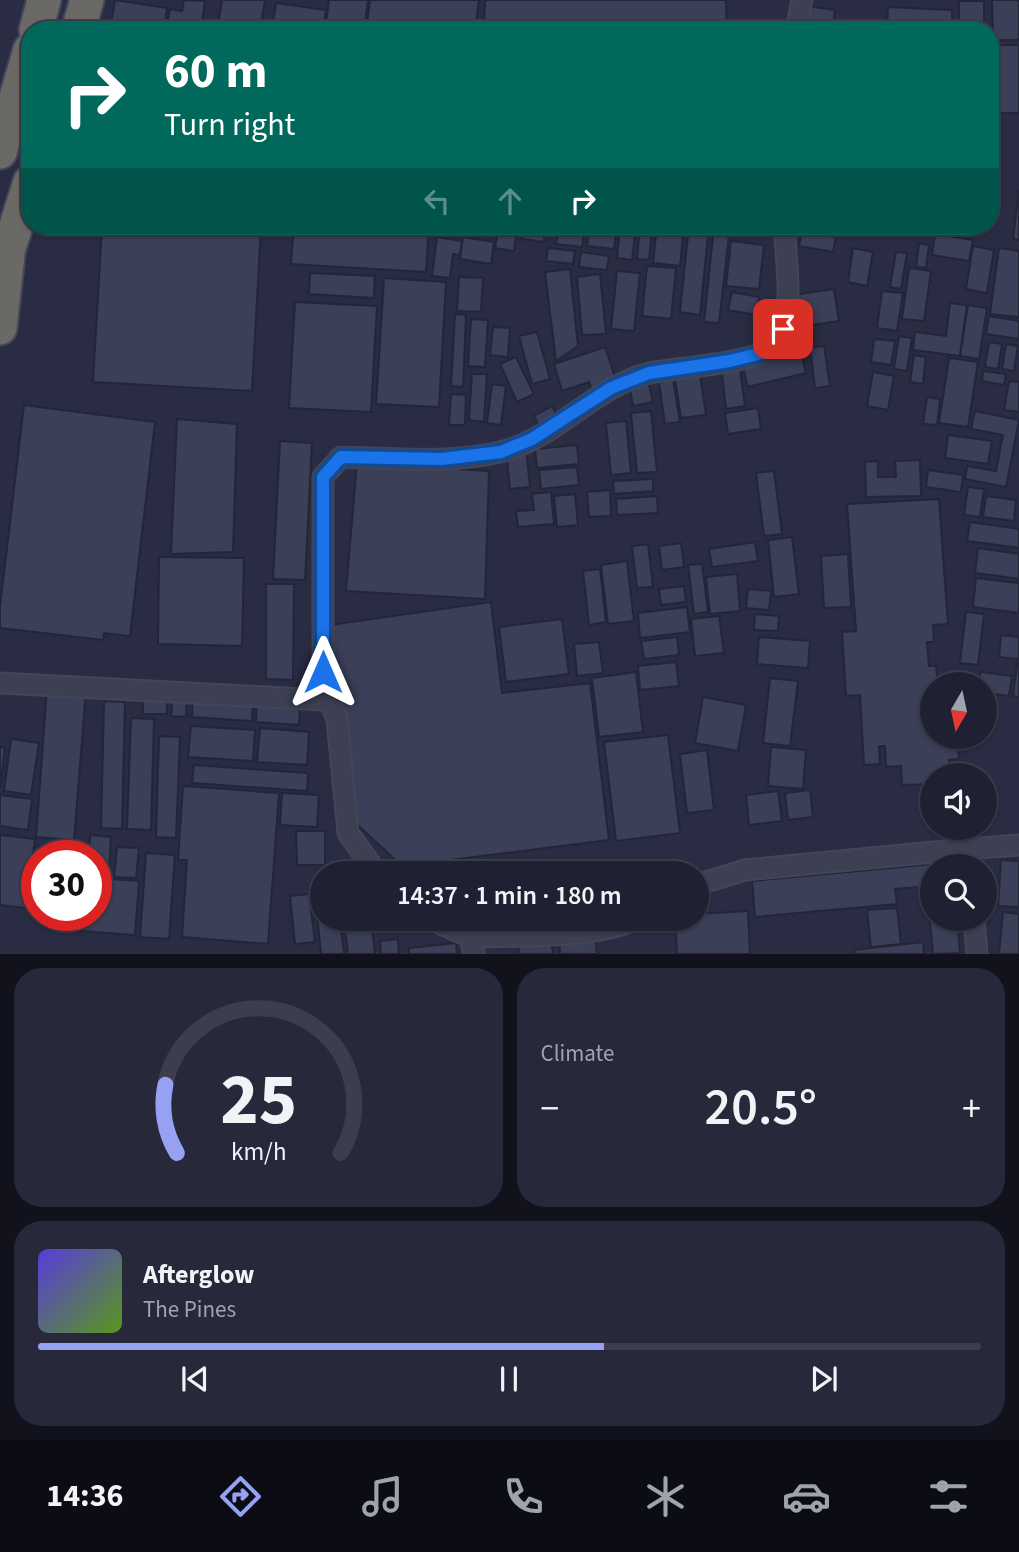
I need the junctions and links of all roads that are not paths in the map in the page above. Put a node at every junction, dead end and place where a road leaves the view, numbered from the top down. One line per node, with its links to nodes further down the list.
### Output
1 (44, 0): 4 (highway)
2 (87, 0): 5 (highway)
3 (802, 0): 6 (street)
4 (38, 21)
5 (81, 21)
6 (798, 21)
7 (21, 81): 8 (highway)
8 (0, 152)
9 (21, 210): 11 (highway)
10 (785, 235): 14 (street)
11 (5, 261): 12 (highway)
12 (0, 328)
13 (0, 683): 14 (street)
14 (323, 700): 17 (street)
15 (1019, 845): 16 (street)
16 (983, 854)
17 (369, 861)
18 (920, 861): 19 (street)
19 (709, 881)
20 (449, 931): 23 (street)
21 (580, 931): 23 (street)
22 (975, 931): 24 (street)
23 (472, 945)
24 (977, 954)

